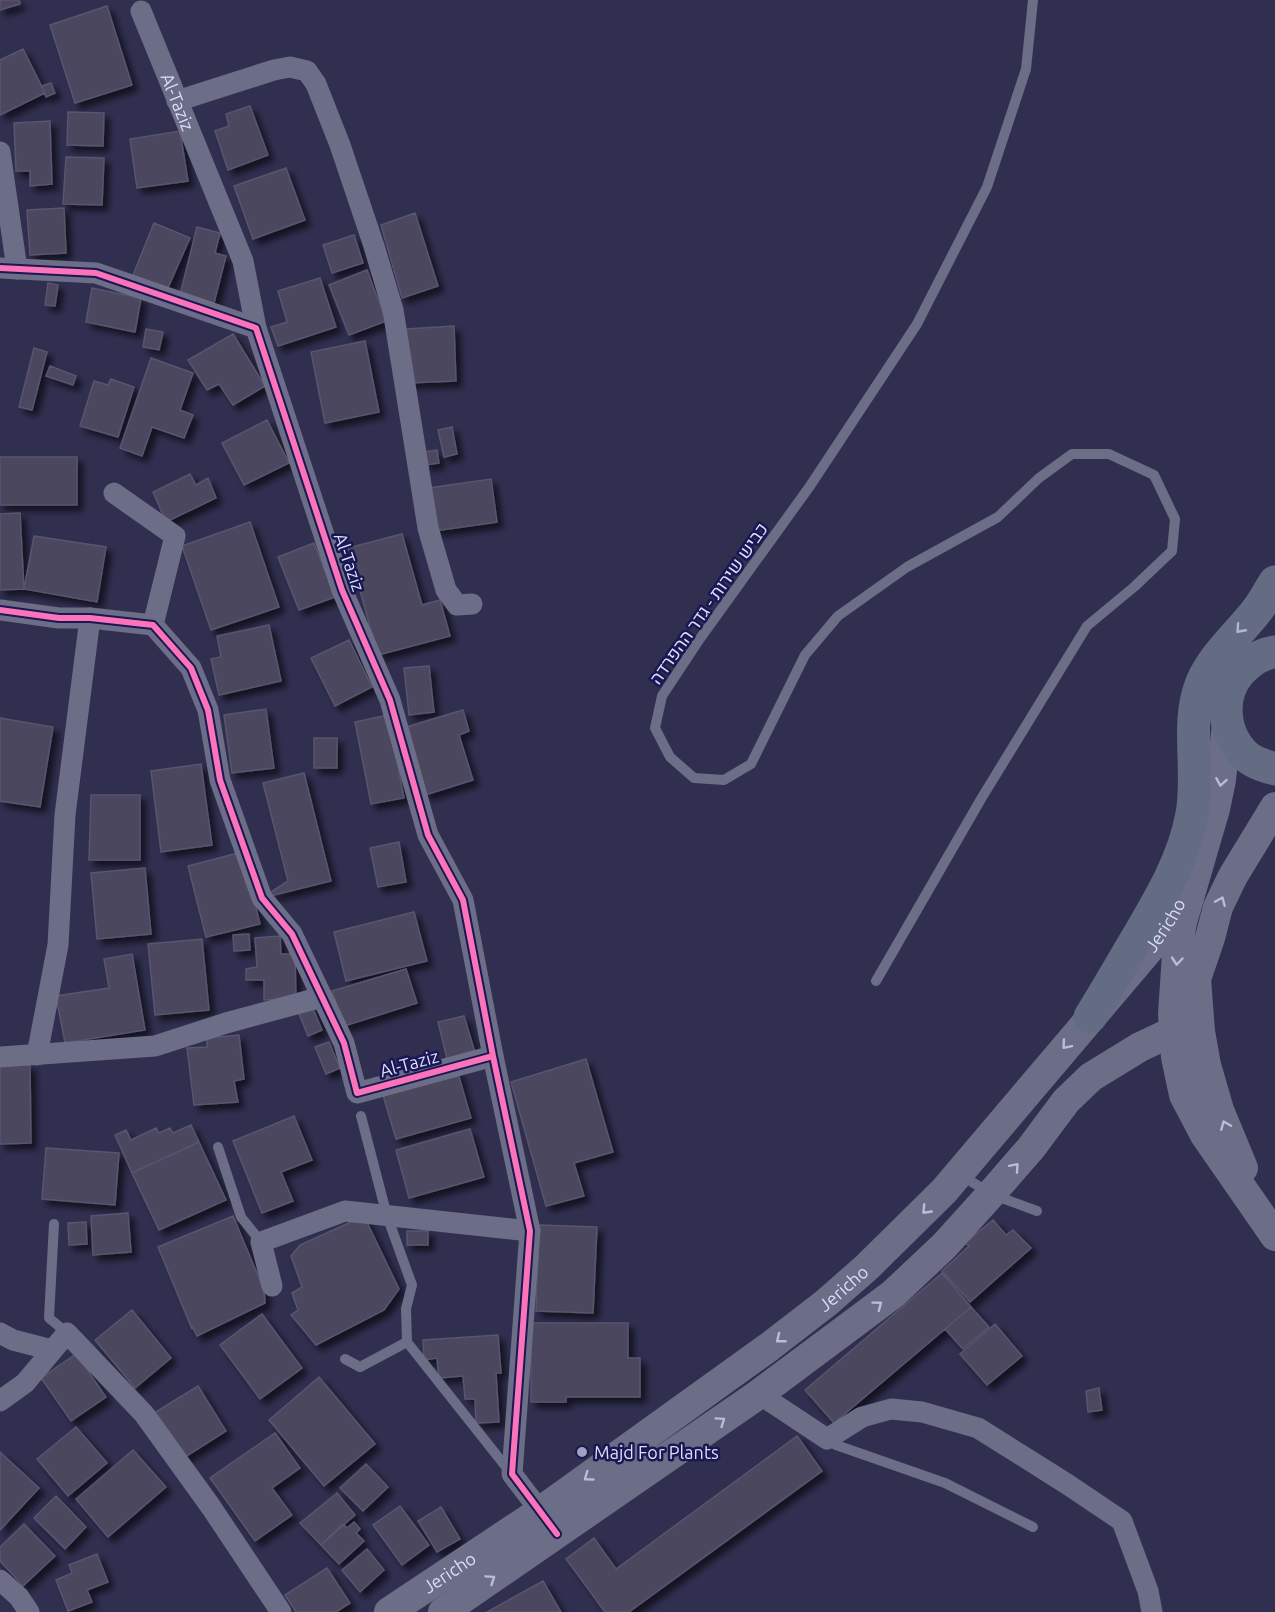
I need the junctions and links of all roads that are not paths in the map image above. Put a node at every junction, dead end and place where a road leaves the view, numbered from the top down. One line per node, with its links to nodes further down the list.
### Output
1 (1033, 0): 18 (lane, כביש שירות - גדר ההפרדה)
2 (141, 11): 3 (street, Al-Taziz)
3 (177, 100): 6 (street, Al-Taziz); 9 (street)
4 (0, 152): 5 (street)
5 (8, 268): 6 (street)
6 (256, 328): 24 (street, Al-Taziz)
7 (114, 493): 12 (street)
8 (1275, 582): 21 (main road, one-way to 21)
9 (472, 604)
10 (0, 610): 11 (street)
11 (90, 618): 12 (street); 23 (street)
12 (153, 625): 19 (street, Al-Taziz)
13 (1273, 650): 14 (main road)
14 (1227, 724): 15 (main road); 17 (main road, one-way to 17)
15 (1275, 769)
16 (1275, 807): 20 (main road, one-way to 16)
17 (1199, 863): 21 (main road, Jericho); 22 (main road, one-way to 22)
18 (876, 981)
19 (322, 998): 23 (street); 24 (street, Al-Taziz)
20 (1197, 998): 22 (main road, Jericho); 33 (main road, one-way to 20)
21 (1090, 1017): 28 (main road, Jericho, one-way to 28)
22 (1174, 1030): 29 (main road, Jericho, one-way to 22); 33 (main road)
23 (37, 1055): 25 (street)
24 (493, 1056): 34 (street, Al-Taziz)
25 (0, 1057)
26 (362, 1116): 31 (lane)
27 (218, 1147): 35 (lane)
28 (959, 1173): 29 (lane); 46 (main road, Jericho, one-way to 46)
29 (991, 1194): 30 (lane); 42 (main road, Jericho, one-way to 29)
30 (1037, 1211)
31 (387, 1216): 34 (street); 35 (street); 39 (lane)
32 (54, 1224): 38 (lane)
33 (1269, 1227)
34 (530, 1231): 45 (street, Al-Taziz)
35 (261, 1242): 36 (street)
36 (272, 1286)
37 (0, 1333): 40 (street)
38 (67, 1333): 40 (street); 50 (street)
39 (407, 1342): 41 (lane); 45 (lane)
40 (51, 1350): 43 (street)
41 (345, 1359)
42 (759, 1394): 44 (street); 46 (main road, Jericho, one-way to 42)
43 (0, 1401)
44 (827, 1439): 47 (lane); 53 (street)
45 (512, 1474): 46 (street)
46 (549, 1522): 51 (main road, Jericho); 52 (main road, Jericho, one-way to 46)
47 (1032, 1527)
48 (0, 1580): 49 (street)
49 (29, 1612)
50 (281, 1612)
51 (389, 1612)
52 (442, 1612)
53 (1152, 1612)

